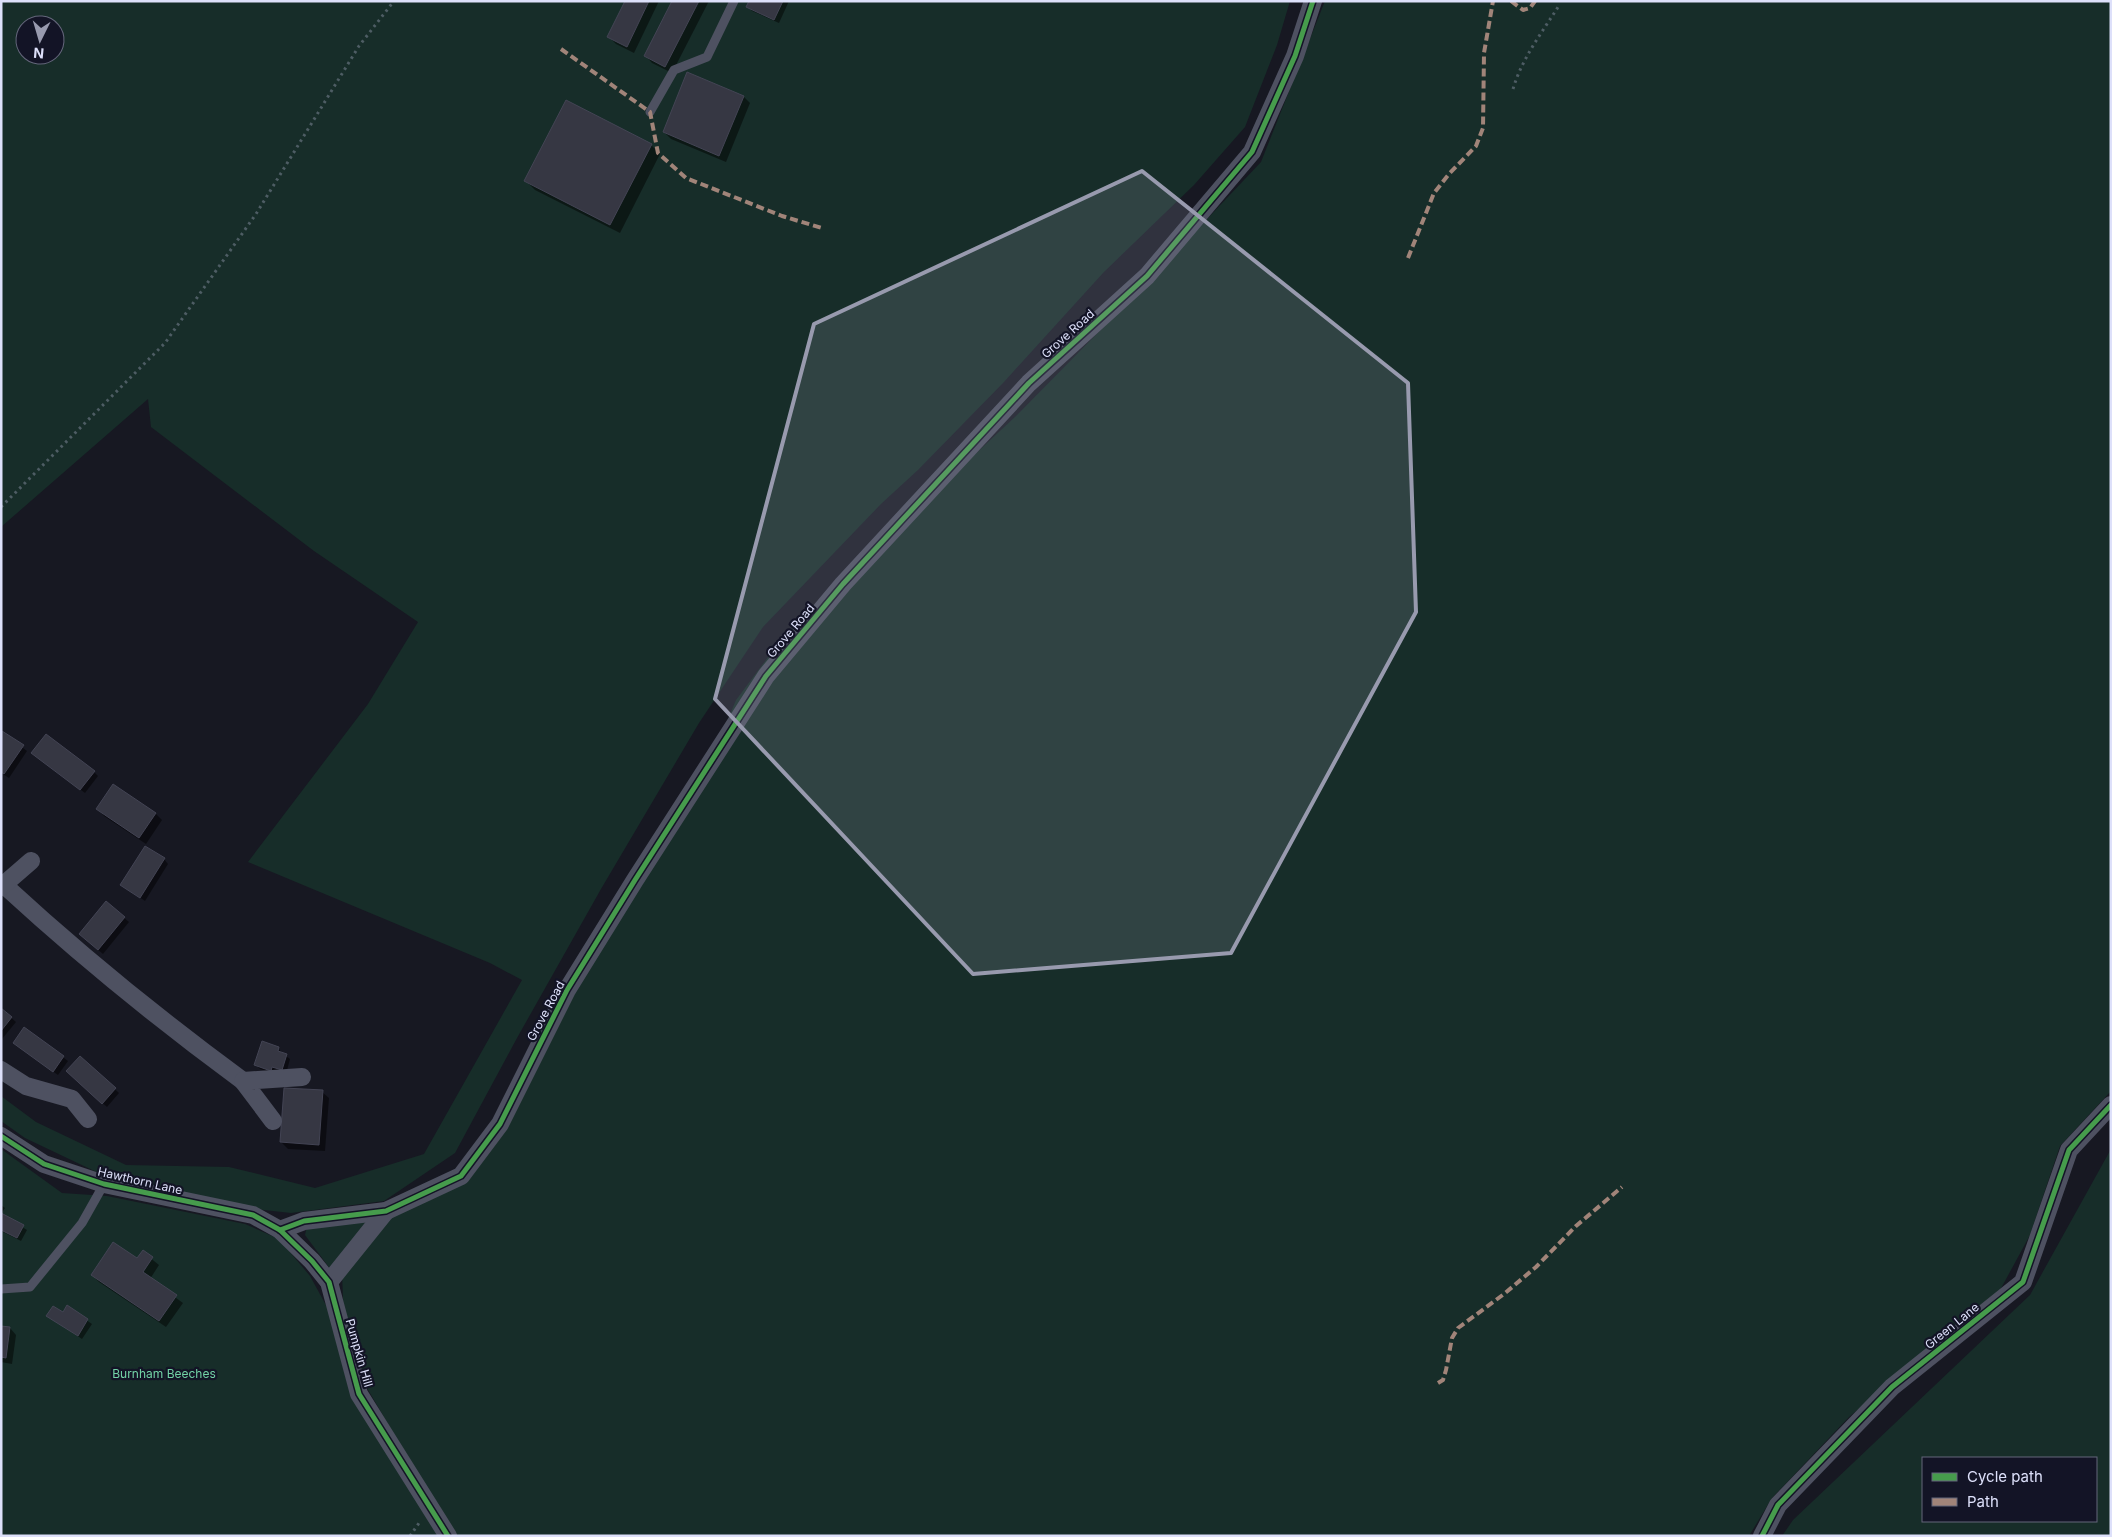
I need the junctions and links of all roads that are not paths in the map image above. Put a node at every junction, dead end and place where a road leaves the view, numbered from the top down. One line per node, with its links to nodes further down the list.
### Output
1 (734, 1): 3 (lane)
2 (1313, 1): 14 (street, Grove Road)
3 (650, 112)
4 (31, 861): 5 (street)
5 (3, 886): 8 (street)
6 (1, 1070): 10 (street)
7 (302, 1077): 8 (street)
8 (244, 1081): 11 (street)
9 (2111, 1105): 19 (street, Green Lane)
10 (88, 1119)
11 (273, 1121)
12 (1, 1136): 13 (street, Hawthorn Lane)
13 (104, 1184): 15 (street, Hawthorn Lane); 17 (lane)
14 (386, 1211): 15 (street, Grove Road); 16 (street, Grove Road)
15 (280, 1230): 16 (street, Pumpkin Hill)
16 (329, 1282): 18 (street, Pumpkin Hill)
17 (1, 1289)
18 (448, 1536)
19 (1762, 1536)

